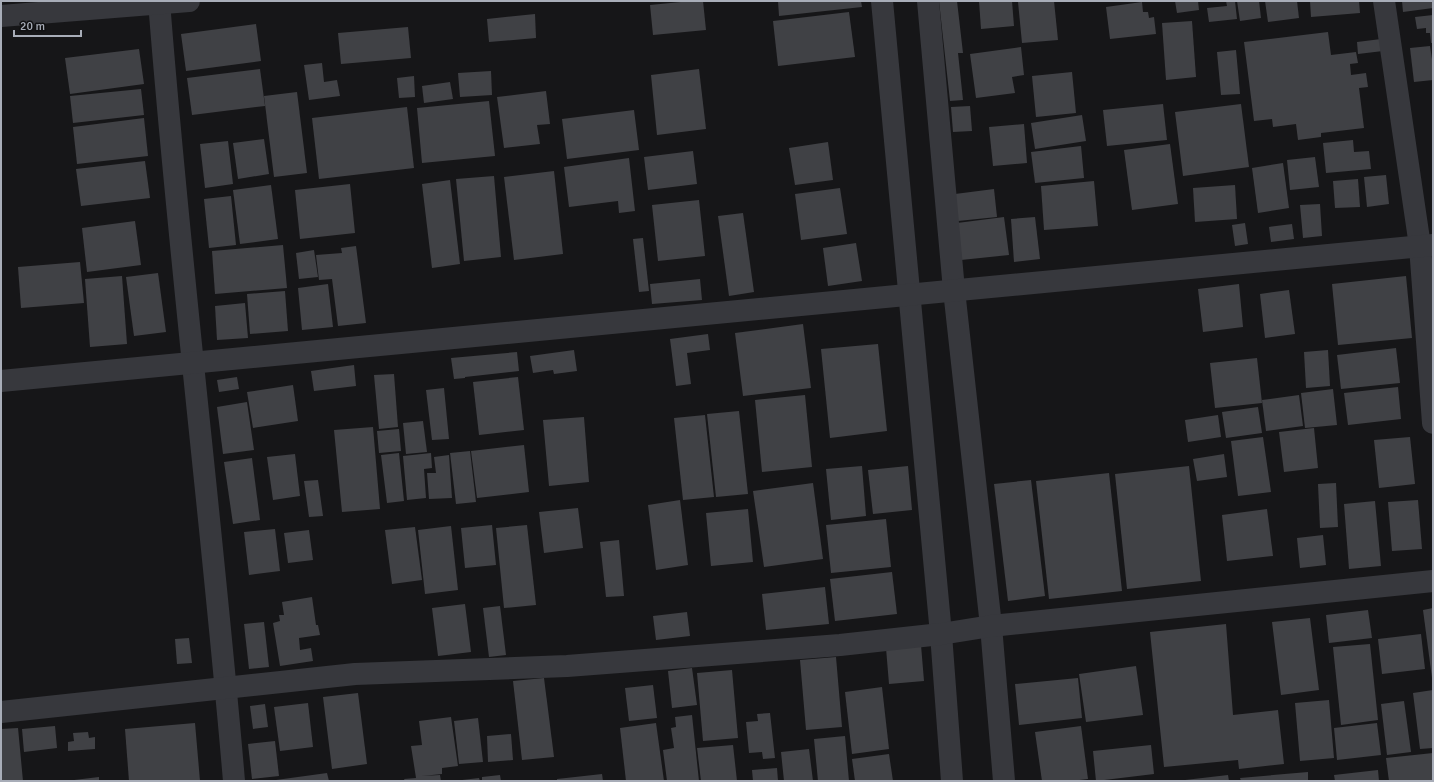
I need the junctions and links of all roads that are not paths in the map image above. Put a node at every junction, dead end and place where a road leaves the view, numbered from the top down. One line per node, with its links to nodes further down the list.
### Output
1 (189, 1): 5 (street)
2 (882, 1): 9 (street)
3 (928, 1): 8 (street)
4 (1384, 1): 7 (street)
5 (159, 2): 6 (street); 10 (street)
6 (1, 16)
7 (1426, 246): 8 (street); 12 (street)
8 (954, 290): 9 (street); 14 (street)
9 (909, 294): 10 (street); 15 (street)
10 (192, 362): 11 (street); 16 (street)
11 (1, 381)
12 (1433, 423)
13 (1433, 581): 14 (street)
14 (991, 626): 15 (street); 20 (street)
15 (940, 634): 16 (street); 19 (street)
16 (226, 689): 17 (street); 18 (street)
17 (1, 712)
18 (234, 781)
19 (952, 781)
20 (1004, 781)

